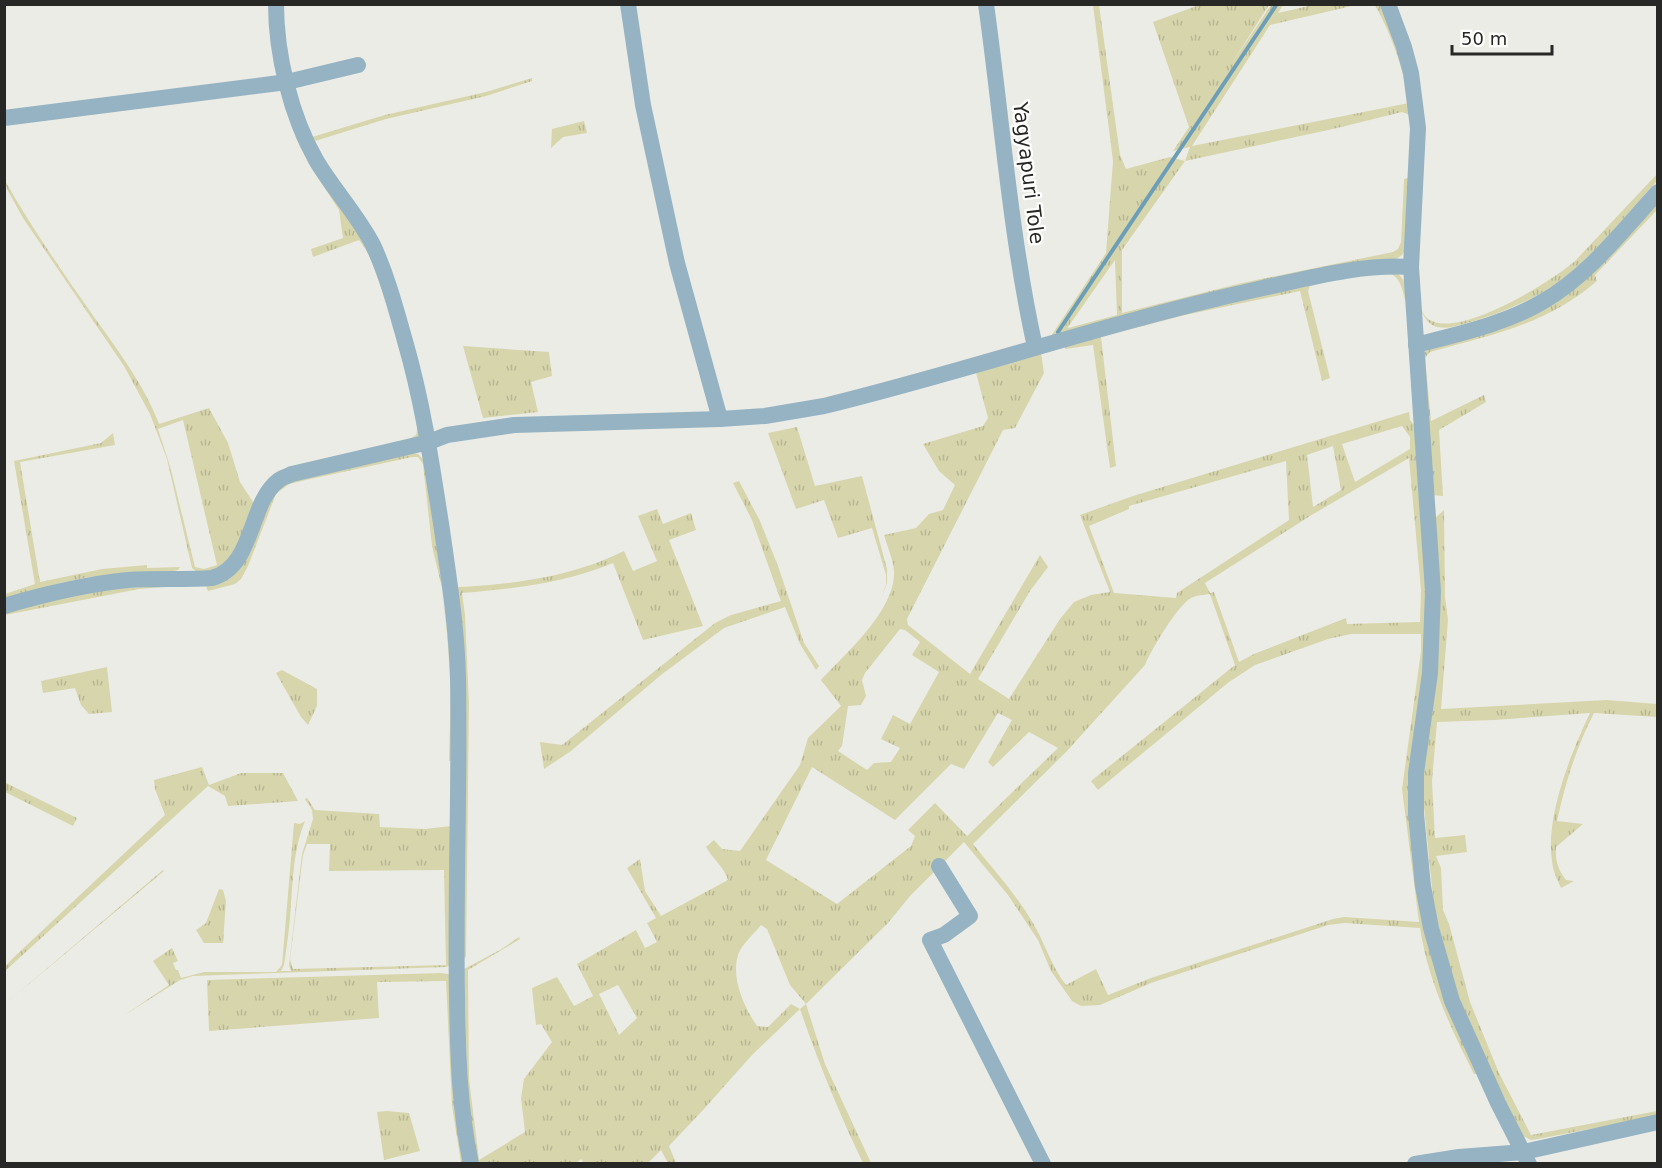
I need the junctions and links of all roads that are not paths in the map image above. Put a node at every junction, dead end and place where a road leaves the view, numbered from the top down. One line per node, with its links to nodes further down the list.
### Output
1 (276, 4): 6 (street)
2 (628, 4): 12 (street)
3 (986, 4): 11 (street, Yagyapuri Tole)
4 (1388, 4): 9 (street)
5 (358, 66): 6 (street)
6 (287, 82): 7 (street); 13 (street)
7 (4, 118)
8 (1658, 192): 10 (street)
9 (1411, 267): 10 (street); 11 (street)
10 (1416, 345): 17 (street)
11 (1035, 346): 12 (street)
12 (720, 419): 13 (street)
13 (429, 442): 14 (street); 18 (street)
14 (4, 606)
15 (939, 867): 19 (street)
16 (1658, 1122): 17 (street)
17 (1527, 1158): 20 (street)
18 (471, 1164)
19 (1043, 1164)
20 (1415, 1164)

